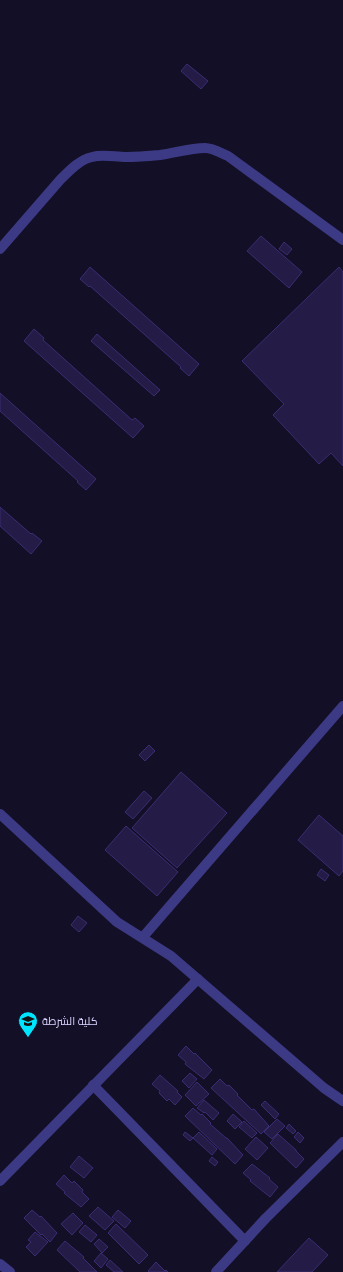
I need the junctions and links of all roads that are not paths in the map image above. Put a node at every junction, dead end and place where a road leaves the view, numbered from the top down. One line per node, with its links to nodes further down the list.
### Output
1 (343, 240): 2 (street)
2 (0, 249)
3 (343, 706): 5 (street)
4 (0, 814): 5 (street)
5 (143, 937): 6 (street)
6 (198, 979): 7 (street); 8 (street)
7 (93, 1085): 10 (street); 11 (street)
8 (343, 1101)
9 (343, 1142): 11 (street)
10 (0, 1181)
11 (245, 1241): 14 (street)
12 (0, 1264): 13 (street)
13 (10, 1272)
14 (216, 1272)

